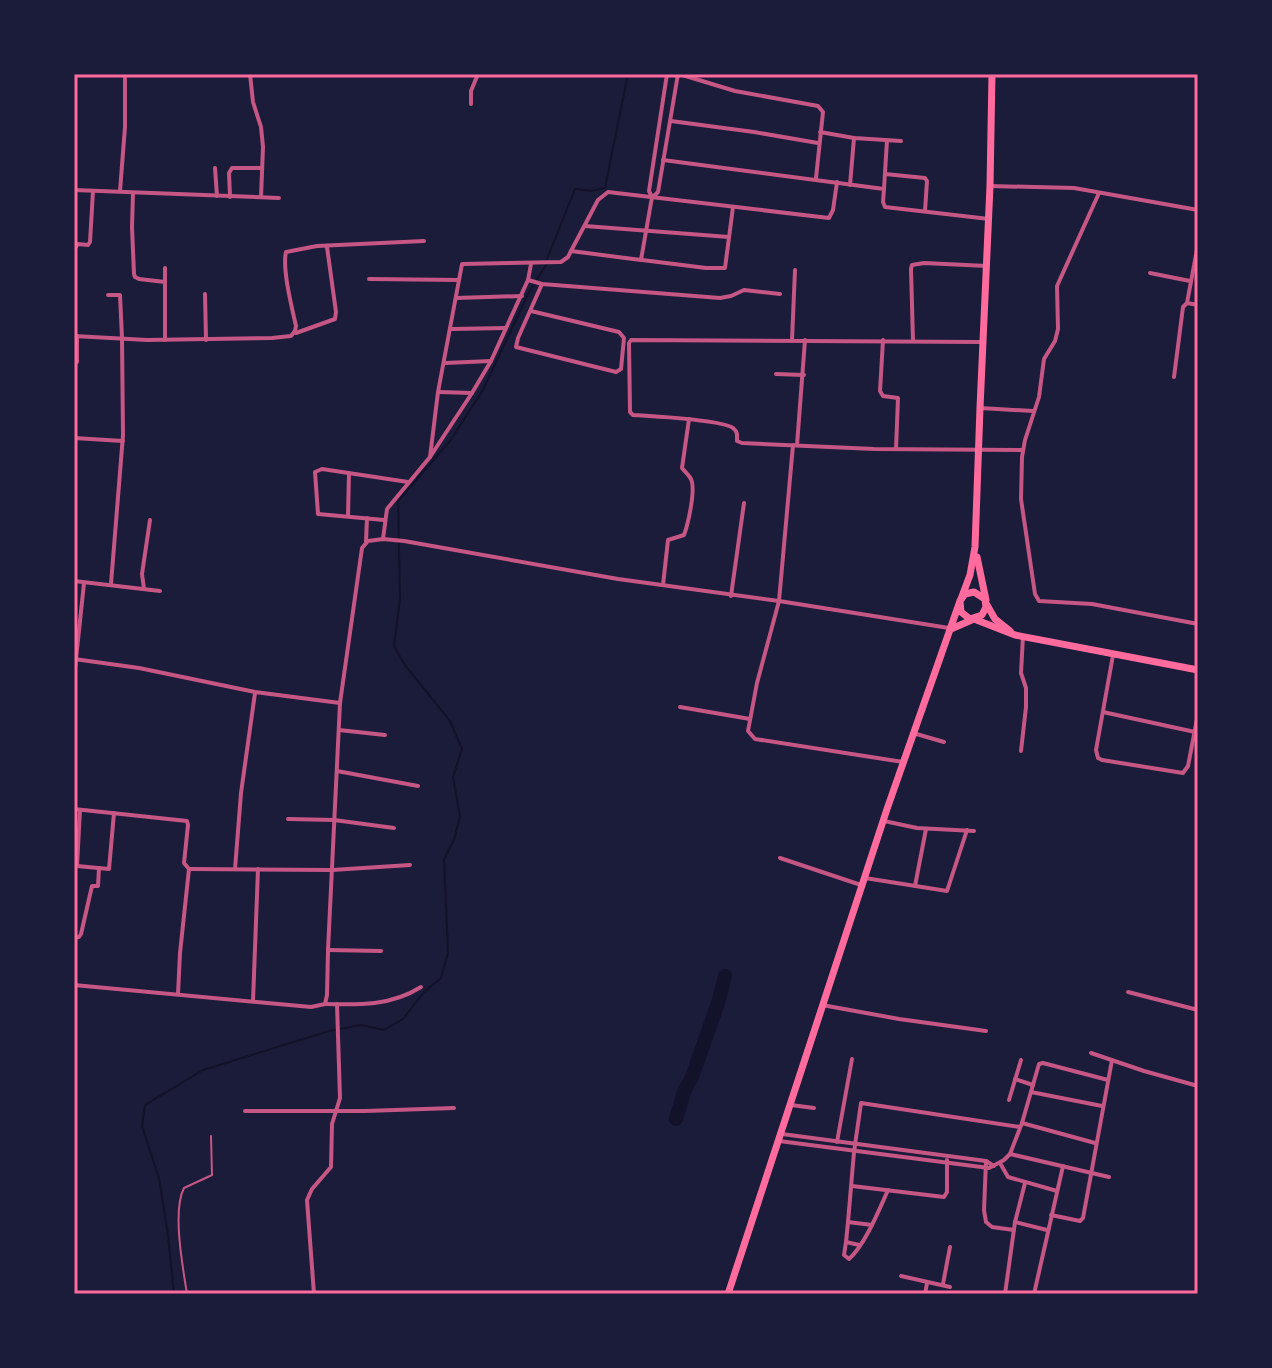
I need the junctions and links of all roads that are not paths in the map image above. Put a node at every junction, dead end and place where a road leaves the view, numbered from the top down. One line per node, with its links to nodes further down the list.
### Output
1 (125, 74): 27 (street)
2 (250, 74): 18 (street)
3 (478, 74): 7 (street)
4 (667, 74): 14 (street)
5 (679, 74): 8 (street); 9 (street)
6 (992, 74): 23 (main road)
7 (471, 104)
8 (671, 121): 13 (street); 15 (street)
9 (820, 132): 10 (street); 13 (street)
10 (854, 138): 11 (street); 22 (street)
11 (887, 140): 12 (street); 19 (street)
12 (901, 141)
13 (818, 143): 20 (street)
14 (657, 145): 15 (street); 33 (street)
15 (666, 146): 16 (street)
16 (663, 160): 20 (street); 33 (street)
17 (215, 168): 30 (street)
18 (262, 168): 31 (street); 32 (street)
19 (885, 174): 24 (street); 37 (street)
20 (816, 178): 21 (street)
21 (837, 182): 22 (street); 35 (street)
22 (850, 185): 24 (street)
23 (990, 186): 28 (street); 38 (main road)
24 (884, 189): 37 (street)
25 (74, 190): 26 (street)
26 (93, 191): 27 (street); 52 (street)
27 (120, 192): 29 (street)
28 (1098, 192): 36 (street); 87 (street)
29 (133, 193): 30 (street); 56 (street)
30 (217, 196): 31 (street)
31 (230, 197): 32 (street)
32 (261, 197): 34 (street)
33 (652, 197): 35 (street); 39 (street); 40 (street)
34 (279, 198)
35 (733, 207): 41 (street)
36 (1198, 210)
37 (925, 211): 38 (street)
38 (989, 219): 48 (main road)
39 (585, 226): 40 (street); 45 (street)
40 (646, 229): 41 (street); 46 (street)
41 (729, 237): 46 (street)
42 (424, 241): 44 (street)
43 (1198, 244): 55 (street)
44 (327, 246): 68 (street); 68 (street)
45 (571, 251): 46 (street); 47 (street)
46 (641, 260)
47 (531, 264): 54 (street); 57 (street)
48 (987, 266): 76 (street); 77 (main road)
49 (165, 268): 56 (street)
50 (795, 270): 73 (street)
51 (1150, 273): 55 (street)
52 (74, 275)
53 (369, 279): 54 (street)
54 (459, 280): 62 (street)
55 (1190, 281): 63 (street)
56 (165, 282): 71 (street)
57 (535, 282): 59 (street); 61 (street); 65 (street)
58 (205, 294): 72 (street)
59 (780, 294)
60 (108, 295): 70 (street)
61 (522, 296): 62 (street); 66 (street)
62 (456, 298): 67 (street)
63 (1187, 303): 64 (street); 83 (street)
64 (1198, 305)
65 (531, 311): 65 (street)
66 (506, 328): 67 (street); 78 (street)
67 (451, 329): 80 (street)
68 (293, 333): 72 (street)
69 (75, 336): 70 (street); 79 (street)
70 (122, 338): 71 (street); 90 (street)
71 (165, 340): 72 (street)
72 (206, 340)
73 (792, 340): 74 (street); 88 (street)
74 (805, 340): 75 (street); 82 (street)
75 (883, 340): 76 (street); 92 (street)
76 (913, 341): 77 (street)
77 (984, 342): 86 (main road)
78 (491, 361): 80 (street); 85 (street)
79 (77, 362)
80 (445, 363): 84 (street)
81 (776, 374): 82 (street)
82 (804, 375): 91 (street)
83 (1174, 377)
84 (438, 392): 85 (street); 95 (street)
85 (472, 393): 95 (street)
86 (980, 408): 87 (street); 93 (main road)
87 (1032, 411): 94 (street)
88 (689, 419): 91 (street); 109 (street)
89 (74, 438): 90 (street)
90 (123, 441): 108 (street)
91 (795, 445): 92 (street); 113 (street)
92 (896, 449): 93 (street)
93 (979, 449): 94 (street); 105 (main road)
94 (1023, 450): 117 (street)
95 (430, 457): 97 (street)
96 (349, 473): 97 (street); 99 (street); 99 (street)
97 (408, 482): 102 (street)
98 (744, 503): 112 (street)
99 (348, 516): 100 (street)
100 (367, 518): 102 (street); 104 (street)
101 (150, 520): 110 (street)
102 (384, 520): 103 (street)
103 (383, 539): 104 (street); 109 (street)
104 (366, 542): 125 (street)
105 (975, 547): 114 (main road); 115 (main road)
106 (74, 581): 107 (street)
107 (84, 583): 108 (street); 121 (street)
108 (111, 584): 110 (street)
109 (663, 585): 112 (street)
110 (144, 589): 111 (street)
111 (160, 591)
112 (731, 596): 113 (street)
113 (779, 601): 118 (street); 129 (street)
114 (960, 601): 115 (main road); 116 (main road); 118 (main road)
115 (986, 603): 116 (main road); 119 (main road)
116 (974, 619): 118 (main road); 119 (main road)
117 (1198, 624)
118 (951, 629): 132 (main road)
119 (1019, 636): 120 (main road); 135 (street)
120 (1113, 655): 122 (main road); 127 (street)
121 (75, 660): 123 (street); 124 (street)
122 (1198, 670)
123 (74, 678)
124 (255, 692): 125 (street); 152 (street)
125 (340, 703): 130 (street)
126 (680, 707): 129 (street)
127 (1103, 712): 131 (street); 131 (street)
128 (1198, 714): 131 (street)
129 (750, 719): 136 (street)
130 (339, 730): 133 (street); 137 (street)
131 (1195, 732)
132 (913, 733): 134 (street); 136 (main road)
133 (385, 735)
134 (944, 742)
135 (1021, 751)
136 (903, 762): 143 (main road)
137 (337, 771): 138 (street); 142 (street)
138 (418, 786)
139 (77, 809): 140 (street); 150 (street)
140 (114, 813): 150 (street); 151 (street)
141 (288, 819): 142 (street)
142 (334, 820): 144 (street); 154 (street)
143 (884, 821): 145 (street); 155 (main road)
144 (394, 828)
145 (926, 829): 146 (street); 156 (street)
146 (967, 830): 147 (street); 156 (street)
147 (974, 831)
148 (780, 858): 155 (street)
149 (410, 865): 154 (street)
150 (99, 868): 157 (street)
151 (189, 869): 152 (street); 163 (street)
152 (235, 869): 153 (street)
153 (258, 869): 154 (street); 164 (street)
154 (332, 870): 158 (street)
155 (864, 882): 156 (street); 167 (main road)
156 (915, 886)
157 (74, 938)
158 (328, 950): 159 (street); 165 (street)
159 (381, 951)
160 (74, 985): 163 (street)
161 (421, 987): 166 (street)
162 (1128, 992): 168 (street)
163 (178, 995): 164 (street)
164 (253, 1001): 165 (street)
165 (325, 1004): 166 (street)
166 (337, 1004): 185 (street)
167 (822, 1005): 169 (street); 180 (main road)
168 (1198, 1010)
169 (986, 1031)
170 (1091, 1053): 173 (street)
171 (852, 1059): 189 (street)
172 (1021, 1060): 174 (street)
173 (1112, 1060): 175 (street); 177 (street)
174 (1015, 1079): 176 (street); 179 (street)
175 (1108, 1080): 176 (street); 181 (street)
176 (1033, 1085): 178 (street)
177 (1198, 1086)
178 (1031, 1092): 181 (street); 186 (street)
179 (1009, 1100)
180 (791, 1105): 183 (street); 188 (main road)
181 (1102, 1106): 190 (street)
182 (454, 1108): 185 (street)
183 (814, 1108)
184 (245, 1111): 185 (street)
185 (337, 1111): 219 (street)
186 (1021, 1125): 190 (street); 191 (street); 192 (street)
187 (211, 1136): 218 (lane)
188 (780, 1138): 189 (street); 191 (street); 220 (main road)
189 (837, 1142): 191 (street)
190 (1095, 1143): 199 (street)
191 (854, 1148): 193 (street); 202 (street)
192 (1010, 1154): 195 (street); 197 (street)
193 (947, 1160): 194 (street); 198 (street); 203 (street)
194 (986, 1161): 196 (street); 198 (street)
195 (1000, 1163): 196 (street); 201 (street)
196 (994, 1166): 198 (street)
197 (1063, 1166): 199 (street); 204 (street)
198 (985, 1168): 209 (street)
199 (1092, 1173): 200 (street); 205 (street)
200 (1109, 1177)
201 (1025, 1183): 204 (street); 207 (street)
202 (851, 1186): 203 (street); 206 (street)
203 (888, 1190): 208 (street)
204 (1057, 1191): 205 (street)
205 (1051, 1215): 210 (street)
206 (848, 1222): 208 (street); 211 (street)
207 (1015, 1222): 209 (street); 210 (street)
208 (872, 1225): 212 (street)
209 (1014, 1230): 222 (street)
210 (1048, 1230): 223 (street)
211 (846, 1242): 212 (street); 212 (street)
212 (859, 1245)
213 (950, 1247): 216 (street)
214 (901, 1276): 215 (street)
215 (927, 1283): 216 (street); 221 (street)
216 (942, 1284): 217 (street)
217 (950, 1287)
218 (187, 1294)
219 (314, 1294)
220 (728, 1294)
221 (925, 1294)
222 (1005, 1294)
223 (1034, 1294)

